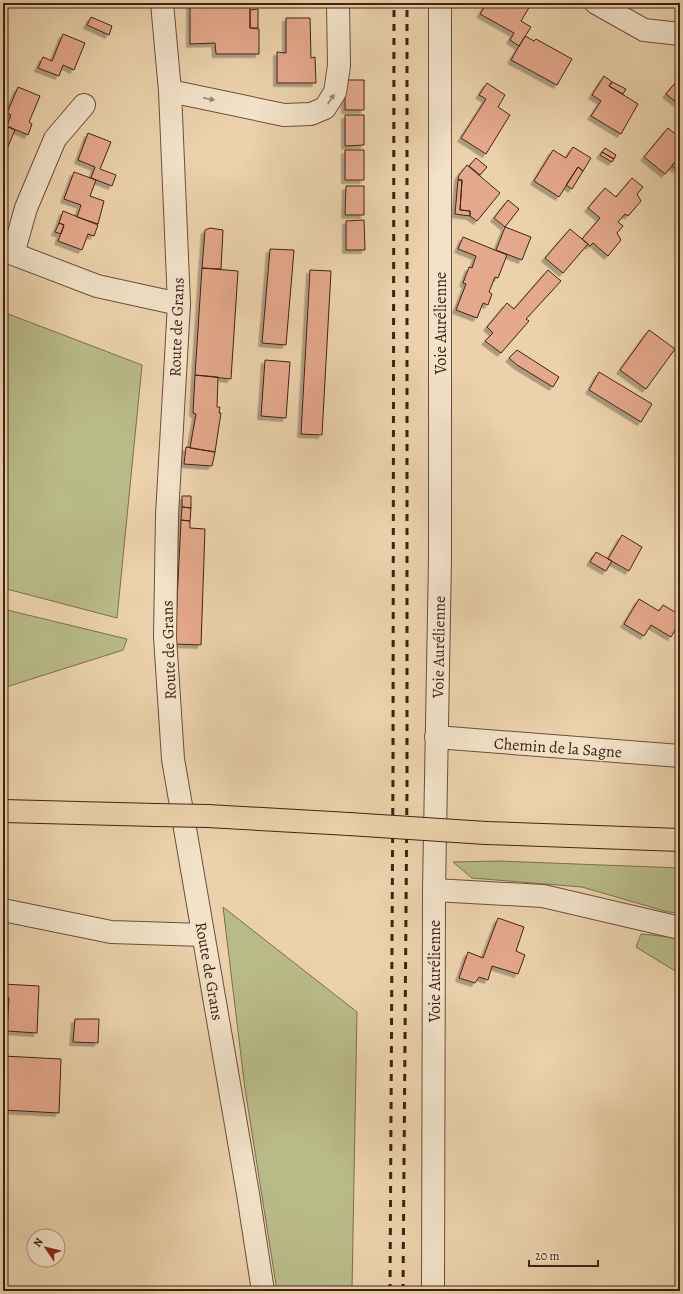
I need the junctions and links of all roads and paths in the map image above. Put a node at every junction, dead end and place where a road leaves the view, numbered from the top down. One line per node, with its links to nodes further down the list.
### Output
1 (162, 3): 6 (street, Route de Grans)
2 (338, 3): 6 (street, one-way to 2)
3 (440, 3): 10 (street, Voie Aurélienne)
4 (596, 3): 5 (street)
5 (680, 34)
6 (170, 92): 9 (street, Route de Grans)
7 (84, 105): 8 (street)
8 (8, 252): 9 (street)
9 (179, 304): 17 (street, Route de Grans)
10 (436, 737): 11 (street, Chemin de la Sagne); 14 (street, Voie Aurélienne)
11 (680, 756)
12 (3, 810): 13 (main road, bridge)
13 (680, 840)
14 (434, 890): 16 (street); 19 (street, Voie Aurélienne)
15 (3, 910): 17 (street)
16 (680, 928)
17 (203, 935): 18 (street, Route de Grans)
18 (263, 1291)
19 (433, 1291)

